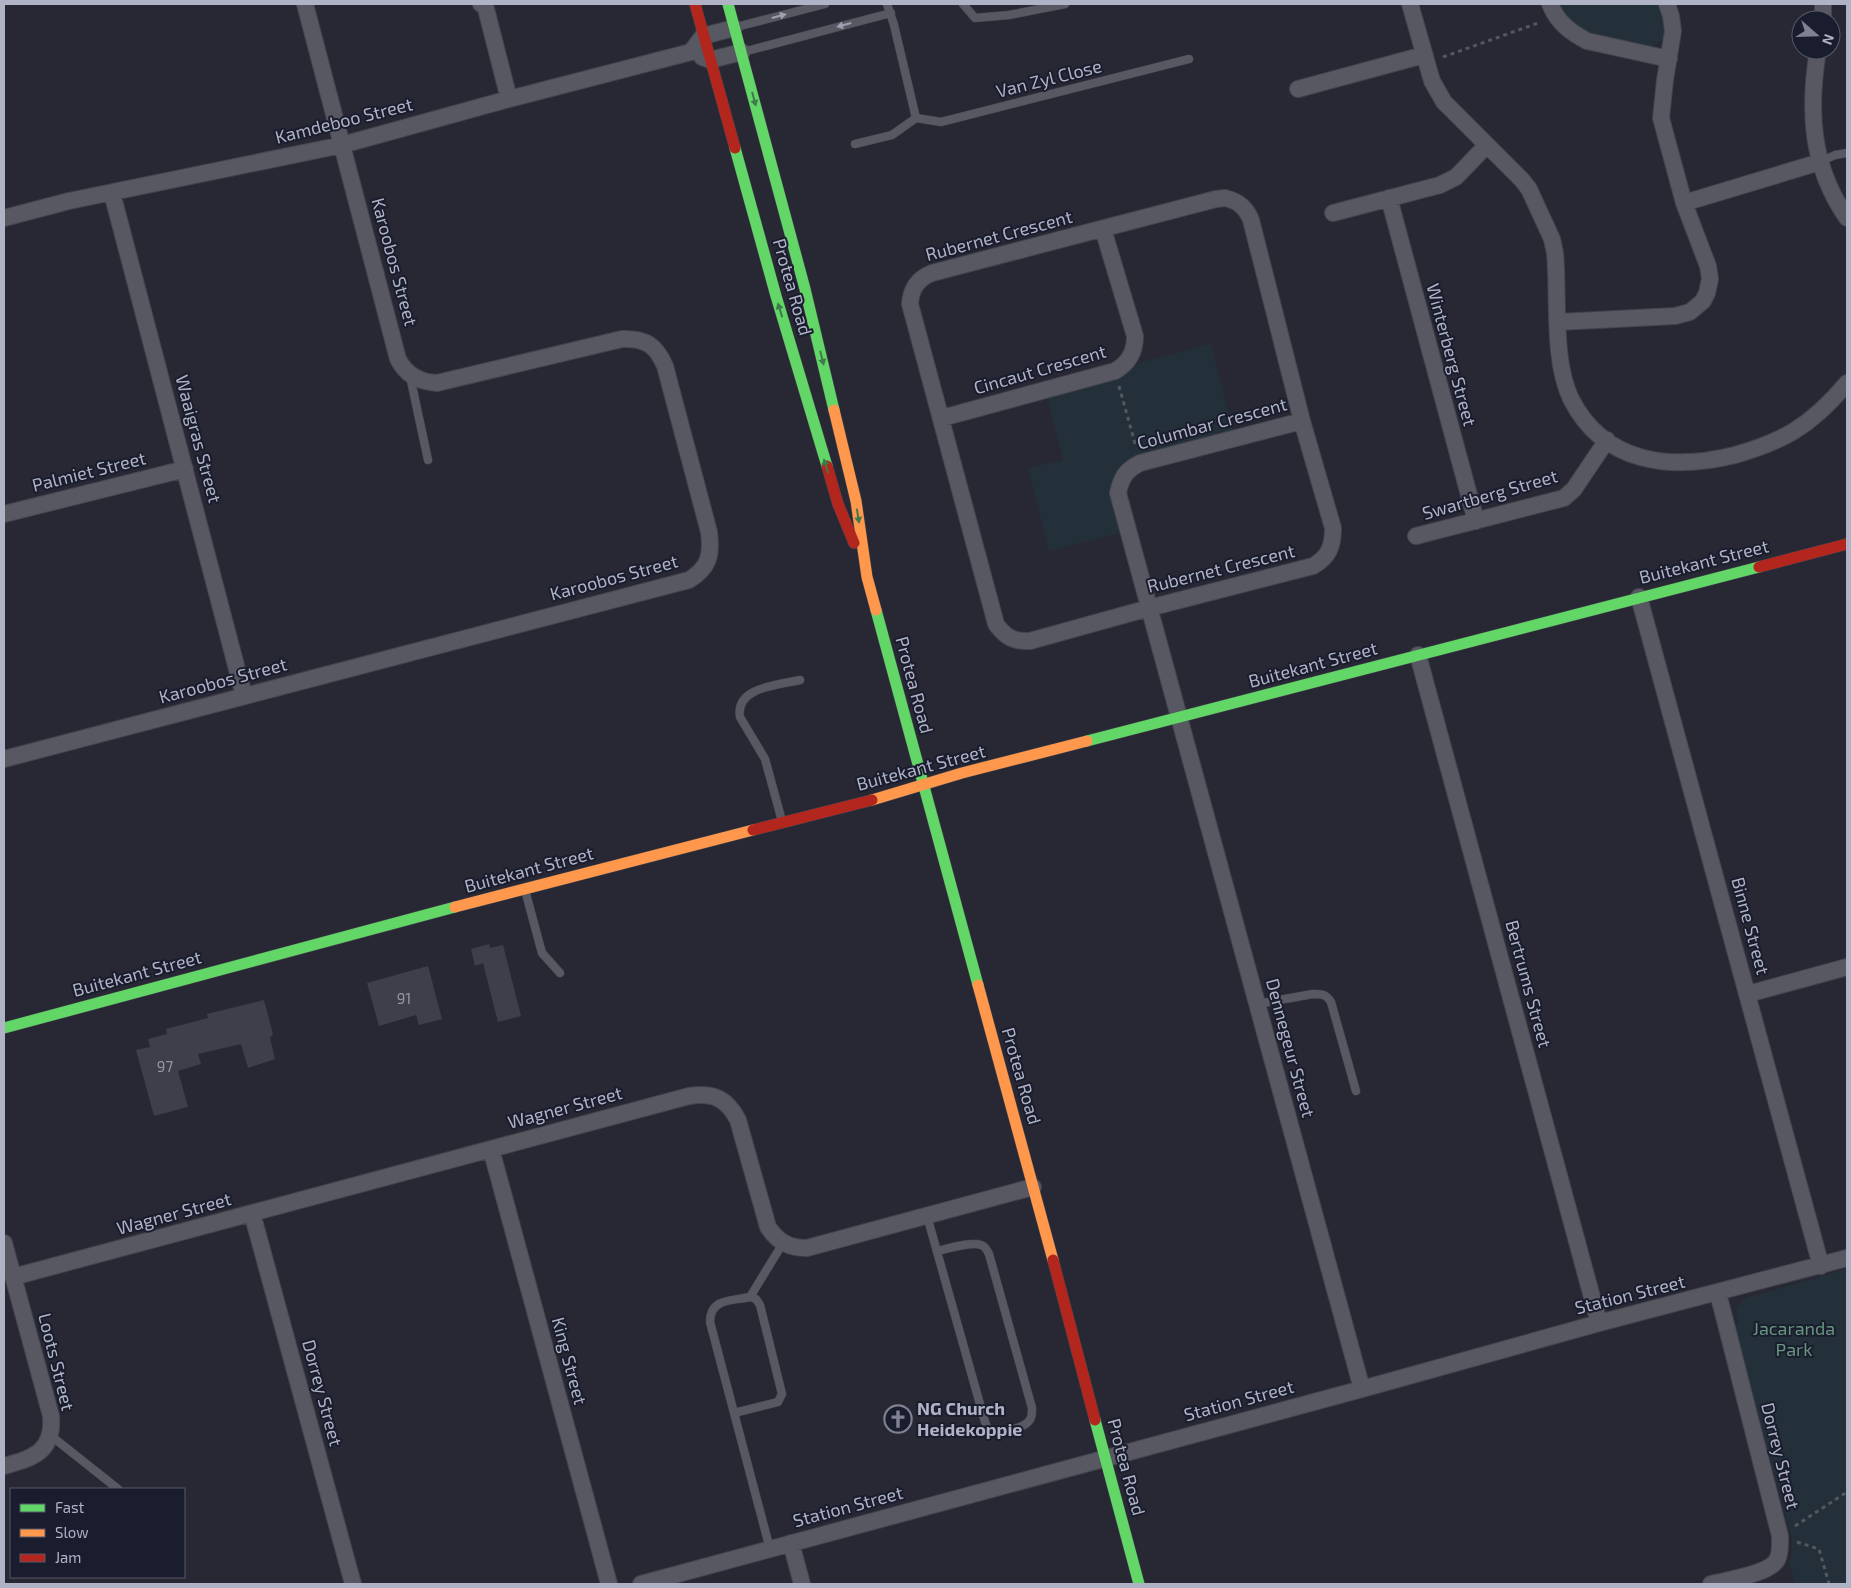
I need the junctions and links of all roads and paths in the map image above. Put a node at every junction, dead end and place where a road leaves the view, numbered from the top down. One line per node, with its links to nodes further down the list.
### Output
1 (305, 4): 26 (street, Karoobos Street)
2 (486, 4): 23 (street)
3 (694, 4): 14 (street, Protea Road)
4 (728, 4): 13 (street, Protea Road)
5 (825, 4): 13 (lane, one-way to 5)
6 (887, 4): 12 (lane)
7 (963, 4): 8 (lane)
8 (1065, 4)
9 (1410, 4): 18 (street)
10 (1666, 4): 19 (street)
11 (1553, 10): 18 (path); 19 (street)
12 (891, 13): 16 (lane, one-way to 16); 24 (lane)
13 (734, 28): 14 (street); 16 (street, Protea Road)
14 (703, 36): 15 (street); 20 (street, Protea Road)
15 (691, 52): 20 (street); 23 (street, Kamdeboo Street)
16 (742, 52): 20 (street); 51 (street, Protea Road, one-way to 51)
17 (1189, 59): 24 (lane, Van Zyl Close)
18 (1426, 59): 22 (street); 27 (street)
19 (1669, 59): 32 (street)
20 (710, 60): 51 (street, Protea Road, one-way to 20)
21 (1817, 60): 29 (street)
22 (1298, 89)
23 (509, 99): 26 (street, Kamdeboo Street)
24 (916, 118): 25 (lane)
25 (855, 144)
26 (342, 145): 30 (street, Kamdeboo Street); 39 (street, Karoobos Street)
27 (1486, 146): 31 (street); 37 (street)
28 (1847, 153): 29 (lane)
29 (1820, 162): 32 (street); 35 (street)
30 (112, 193): 34 (street, Kamdeboo Street); 46 (street, Waaigras Street)
31 (1389, 198): 33 (street); 48 (street, Winterberg Street)
32 (1684, 203): 37 (street)
33 (1332, 213)
34 (4, 218)
35 (1847, 218)
36 (1103, 229): 38 (street, Cincaut Crescent); 41 (street, Rubernet Crescent); 42 (street, Rubernet Crescent)
37 (1558, 322): 43 (street)
38 (1115, 371): 41 (street, Cincaut Crescent); 45 (path)
39 (410, 374): 44 (lane); 56 (street, Karoobos Street)
40 (1847, 383): 43 (street)
41 (942, 418): 53 (street, Rubernet Crescent)
42 (1302, 421): 45 (street, Columbar Crescent); 53 (street, Rubernet Crescent)
43 (1607, 440): 48 (street, Swartberg Street)
44 (428, 460)
45 (1140, 463): 53 (street, Columbar Crescent)
46 (185, 469): 47 (street, Palmiet Street); 56 (street, Waaigras Street)
47 (4, 514)
48 (1476, 521): 49 (street, Swartberg Street)
49 (1416, 536)
50 (1847, 544): 52 (street, Buitekant Street)
51 (867, 577): 59 (street, Protea Road)
52 (1639, 597): 54 (street, Buitekant Street); 64 (street, Binne Street)
53 (1149, 608): 57 (street, Columbar Crescent)
54 (1418, 655): 57 (street, Buitekant Street); 80 (street, Bertrums Street)
55 (800, 680): 60 (lane)
56 (244, 696): 58 (street, Karoobos Street)
57 (1180, 717): 59 (street, Buitekant Street); 65 (street, Dennegeur Street)
58 (4, 759)
59 (923, 784): 60 (street, Buitekant Street); 69 (street, Protea Road)
60 (783, 822): 61 (street, Buitekant Street)
61 (524, 888): 63 (lane); 66 (street, Buitekant Street)
62 (1847, 967): 64 (street)
63 (560, 973)
64 (1748, 994): 76 (street, Binne Street)
65 (1257, 1004): 67 (lane); 81 (street, Dennegeur Street)
66 (4, 1028)
67 (1356, 1091)
68 (491, 1149): 70 (street, Wagner Street); 73 (street, Wagner Street); 92 (street, King Street)
69 (1033, 1187): 71 (street); 84 (street, Protea Road)
70 (252, 1213): 77 (street, Wagner Street); 91 (street, Dorrey Street)
71 (927, 1216): 73 (street); 74 (lane)
72 (4, 1243): 77 (street, Loots Street)
73 (783, 1243): 79 (lane)
74 (937, 1251): 74 (lane)
75 (1847, 1258): 76 (street, Station Street)
76 (1822, 1266): 78 (street, Station Street)
77 (13, 1278): 83 (street, Loots Street)
78 (1718, 1293): 80 (street, Station Street); 88 (street, Dorrey Street)
79 (750, 1297): 82 (lane); 82 (lane)
80 (1599, 1323): 81 (street, Station Street)
81 (1362, 1389): 84 (street, Station Street)
82 (734, 1413): 90 (lane)
83 (50, 1435): 85 (street, Loots Street); 86 (lane)
84 (1106, 1457): 89 (street, Station Street); 95 (street, Protea Road)
85 (4, 1466)
86 (117, 1488)
87 (1847, 1492): 88 (path)
88 (1780, 1536): 96 (street, Dorrey Street); 97 (path)
89 (791, 1543): 90 (street, Station Street); 94 (street)
90 (770, 1549): 93 (street, Station Street)
91 (353, 1584)
92 (609, 1584)
93 (641, 1584)
94 (802, 1584)
95 (1139, 1584)
96 (1711, 1584)
97 (1829, 1584)

